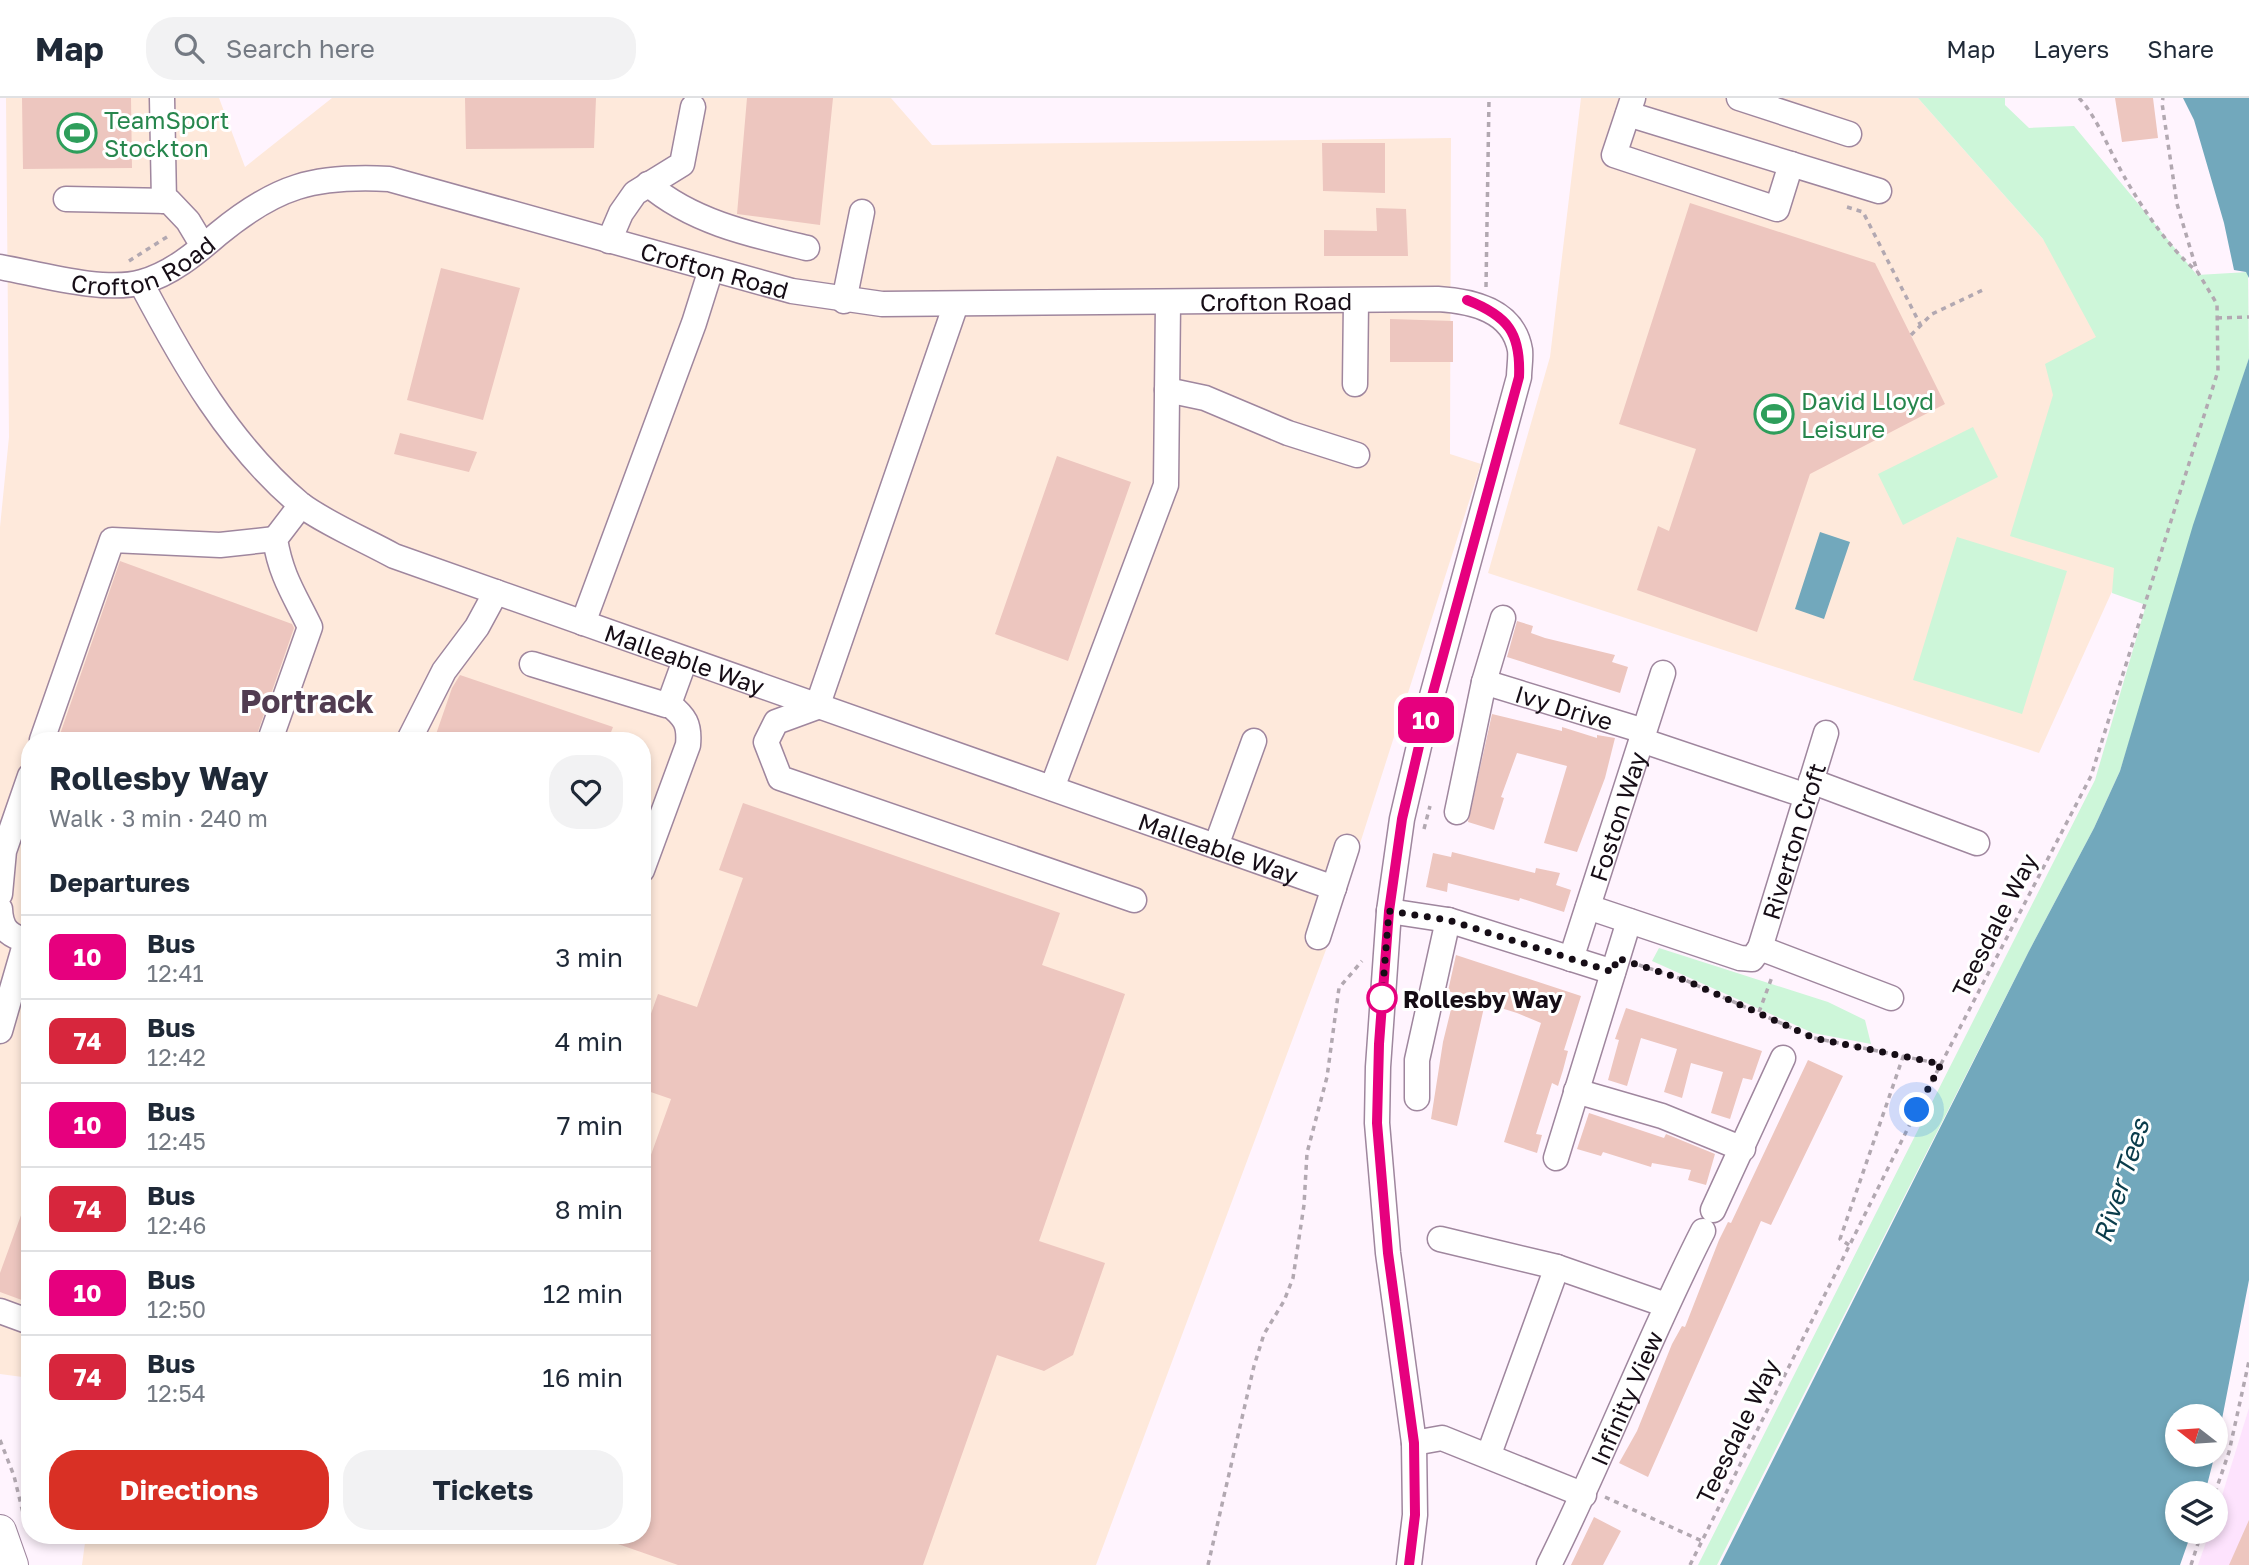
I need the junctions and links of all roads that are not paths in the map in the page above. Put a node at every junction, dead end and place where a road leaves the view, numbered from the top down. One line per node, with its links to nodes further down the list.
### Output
1 (162, 98): 10 (street)
2 (1739, 98): 5 (street)
3 (1630, 106): 6 (street); 6 (street)
4 (693, 107): 7 (street)
5 (1849, 134)
6 (1791, 164): 8 (street)
7 (648, 184): 12 (street); 14 (street)
8 (1879, 191)
9 (66, 199): 10 (street)
10 (164, 201): 13 (street)
11 (862, 212): 18 (street)
12 (609, 241): 13 (street, Crofton Road); 16 (street, Crofton Road)
13 (203, 246): 17 (street, Crofton Road)
14 (807, 248)
15 (0, 267): 17 (street, Crofton Road)
16 (711, 269): 18 (street, Crofton Road); 29 (street)
17 (141, 283): 25 (street, Malleable Way)
18 (844, 301): 21 (street, Crofton Road)
19 (1356, 301): 20 (street, Crofton Road); 22 (street); 55 (street, Crofton Road)
20 (1168, 303): 21 (street, Crofton Road); 23 (street)
21 (956, 304): 35 (street)
22 (1355, 384)
23 (1167, 396): 24 (street); 42 (street)
24 (1357, 455)
25 (301, 505): 26 (street); 27 (street, Malleable Way)
26 (275, 539): 36 (street); 37 (street)
27 (496, 592): 29 (street, Malleable Way); 38 (street)
28 (1503, 618): 33 (street)
29 (583, 623): 30 (street, Malleable Way)
30 (685, 660): 34 (street); 35 (street, Malleable Way)
31 (533, 664): 34 (street)
32 (1663, 673): 40 (street, Foston Way)
33 (1484, 682): 40 (street, Ivy Drive); 45 (street)
34 (669, 704): 47 (street)
35 (817, 707): 42 (street, Malleable Way); 52 (street)
36 (45, 732)
37 (273, 732)
38 (413, 732)
39 (1826, 733): 43 (street, Riverton Croft)
40 (1643, 736): 43 (street, Ivy Drive); 53 (street, Foston Way)
41 (1254, 741): 48 (street)
42 (1052, 788): 48 (street, Malleable Way)
43 (1809, 788): 46 (street, Ivy Drive); 60 (street, Riverton Croft)
44 (21, 802): 51 (street)
45 (1457, 812)
46 (1977, 843)
47 (651, 846)
48 (1216, 846): 50 (street, Malleable Way)
49 (1347, 847): 50 (street)
50 (1334, 888): 58 (street)
51 (0, 894)
52 (1133, 900)
53 (1588, 907): 57 (street); 61 (street, Foston Way)
54 (0, 909): 59 (street)
55 (1389, 911): 56 (street); 76 (street)
56 (1448, 920): 61 (street); 68 (street)
57 (1629, 921): 60 (street); 63 (street)
58 (1318, 937)
59 (21, 940)
60 (1770, 951): 64 (street)
61 (1571, 960): 63 (street)
62 (21, 964): 65 (street)
63 (1615, 965): 67 (street)
64 (1891, 998)
65 (0, 1031)
66 (1783, 1058): 69 (street, Infinity View)
67 (1576, 1091): 69 (street); 70 (street)
68 (1417, 1098)
69 (1743, 1149): 73 (street, Infinity View)
70 (1556, 1158)
71 (1440, 1238): 72 (street)
72 (1558, 1267): 73 (street); 77 (street)
73 (1666, 1305): 78 (street, Infinity View)
74 (0, 1311): 75 (street)
75 (21, 1319)
76 (1414, 1443): 77 (street); 81 (street)
77 (1489, 1454): 78 (street)
78 (1586, 1492): 82 (street, Infinity View)
79 (0, 1531): 80 (main road)
80 (12, 1565)
81 (1409, 1565)
82 (1549, 1565)

